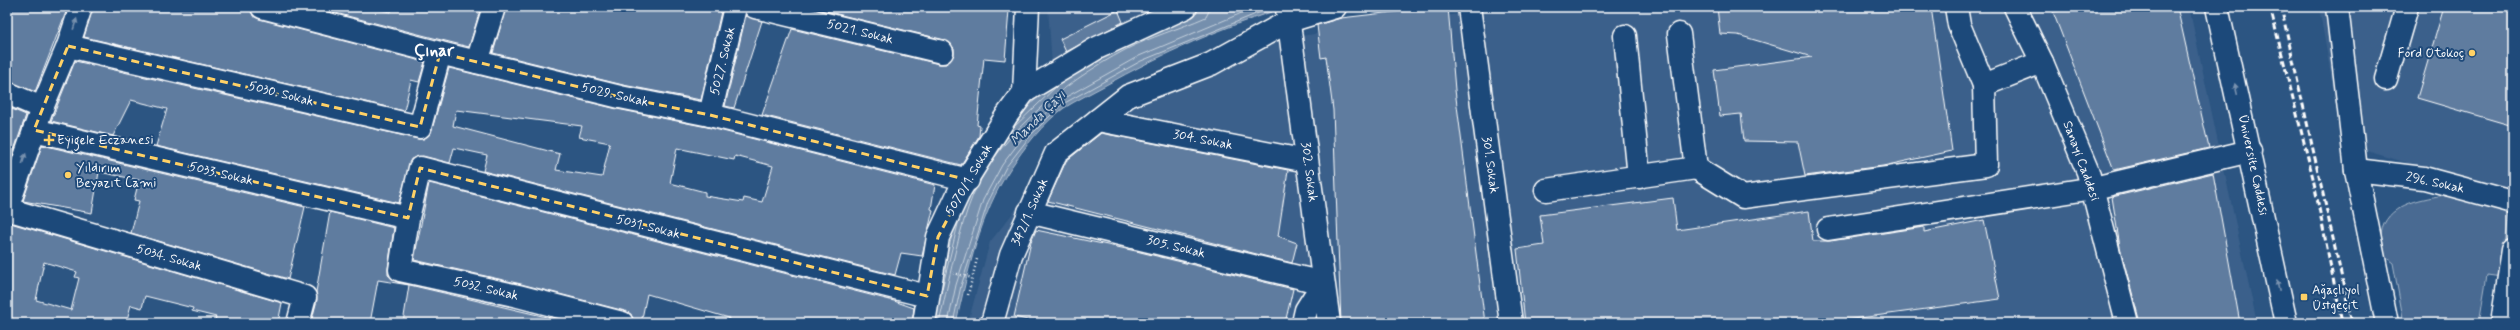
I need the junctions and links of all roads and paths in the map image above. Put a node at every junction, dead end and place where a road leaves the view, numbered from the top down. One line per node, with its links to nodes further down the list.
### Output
1 (81, 7): 18 (street, one-way to 1)
2 (262, 7): 20 (street, 5029. Sokak)
3 (494, 7): 21 (street)
4 (736, 7): 28 (street, 5027. Sokak)
5 (755, 7): 19 (street, 5021. Sokak)
6 (1028, 7): 25 (street)
7 (1186, 7): 25 (street)
8 (1335, 7): 15 (street, 342/1. Sokak)
9 (1469, 7): 55 (street, 301. Sokak)
10 (1956, 7): 24 (street)
11 (2015, 7): 22 (street, Sanayi Caddesi)
12 (2217, 7): 31 (street, Üniversite Caddesi, one-way to 12)
13 (2337, 7): 34 (street)
14 (2407, 7): 23 (street)
15 (1288, 14): 29 (street, 342/1. Sokak); 32 (street, 302. Sokak)
16 (1679, 34): 33 (street)
17 (1625, 36): 35 (street)
18 (68, 46): 20 (street, 5030. Sokak); 27 (street)
19 (942, 52)
20 (440, 53): 21 (street, 5029. Sokak)
21 (477, 62): 28 (street, 5029. Sokak)
22 (2042, 62): 24 (street); 37 (street, Sanayi Caddesi)
23 (2386, 80)
24 (1984, 84): 33 (street)
25 (1024, 92): 36 (street, 5070/1. Sokak)
26 (7, 93): 27 (street)
27 (42, 108): 30 (street)
28 (710, 115): 36 (street, 5029. Sokak)
29 (1098, 120): 32 (street, 304. Sokak); 41 (street, 342/1. Sokak)
30 (34, 130): 40 (street, one-way to 30); 42 (street, 5033. Sokak)
31 (2250, 151): 37 (street); 57 (street, Üniversite Caddesi, one-way to 31)
32 (1307, 161): 46 (street, 302. Sokak)
33 (1696, 168): 35 (street)
34 (2356, 170): 39 (street, 296. Sokak); 58 (street)
35 (1639, 177): 38 (street)
36 (968, 180): 48 (street, 5070/1. Sokak)
37 (2094, 188): 43 (street); 56 (street, Sanayi Caddesi)
38 (1546, 190)
39 (2513, 202)
40 (7, 209): 49 (street, 5034. Sokak)
41 (1029, 212): 46 (street, 305. Sokak); 52 (street, 342/1. Sokak)
42 (408, 218): 48 (street, 5031. Sokak); 50 (street, 5032. Sokak)
43 (1828, 229)
44 (2513, 250): 59 (street)
45 (977, 259): 47 (path)
46 (1323, 283): 53 (street); 54 (street, 302. Sokak)
47 (968, 295)
48 (927, 296): 51 (street, 5070/1. Sokak)
49 (298, 323)
50 (622, 323)
51 (924, 323)
52 (992, 323)
53 (1303, 323)
54 (1329, 323)
55 (1511, 323)
56 (2127, 323)
57 (2286, 323)
58 (2387, 323)
59 (2502, 323)

